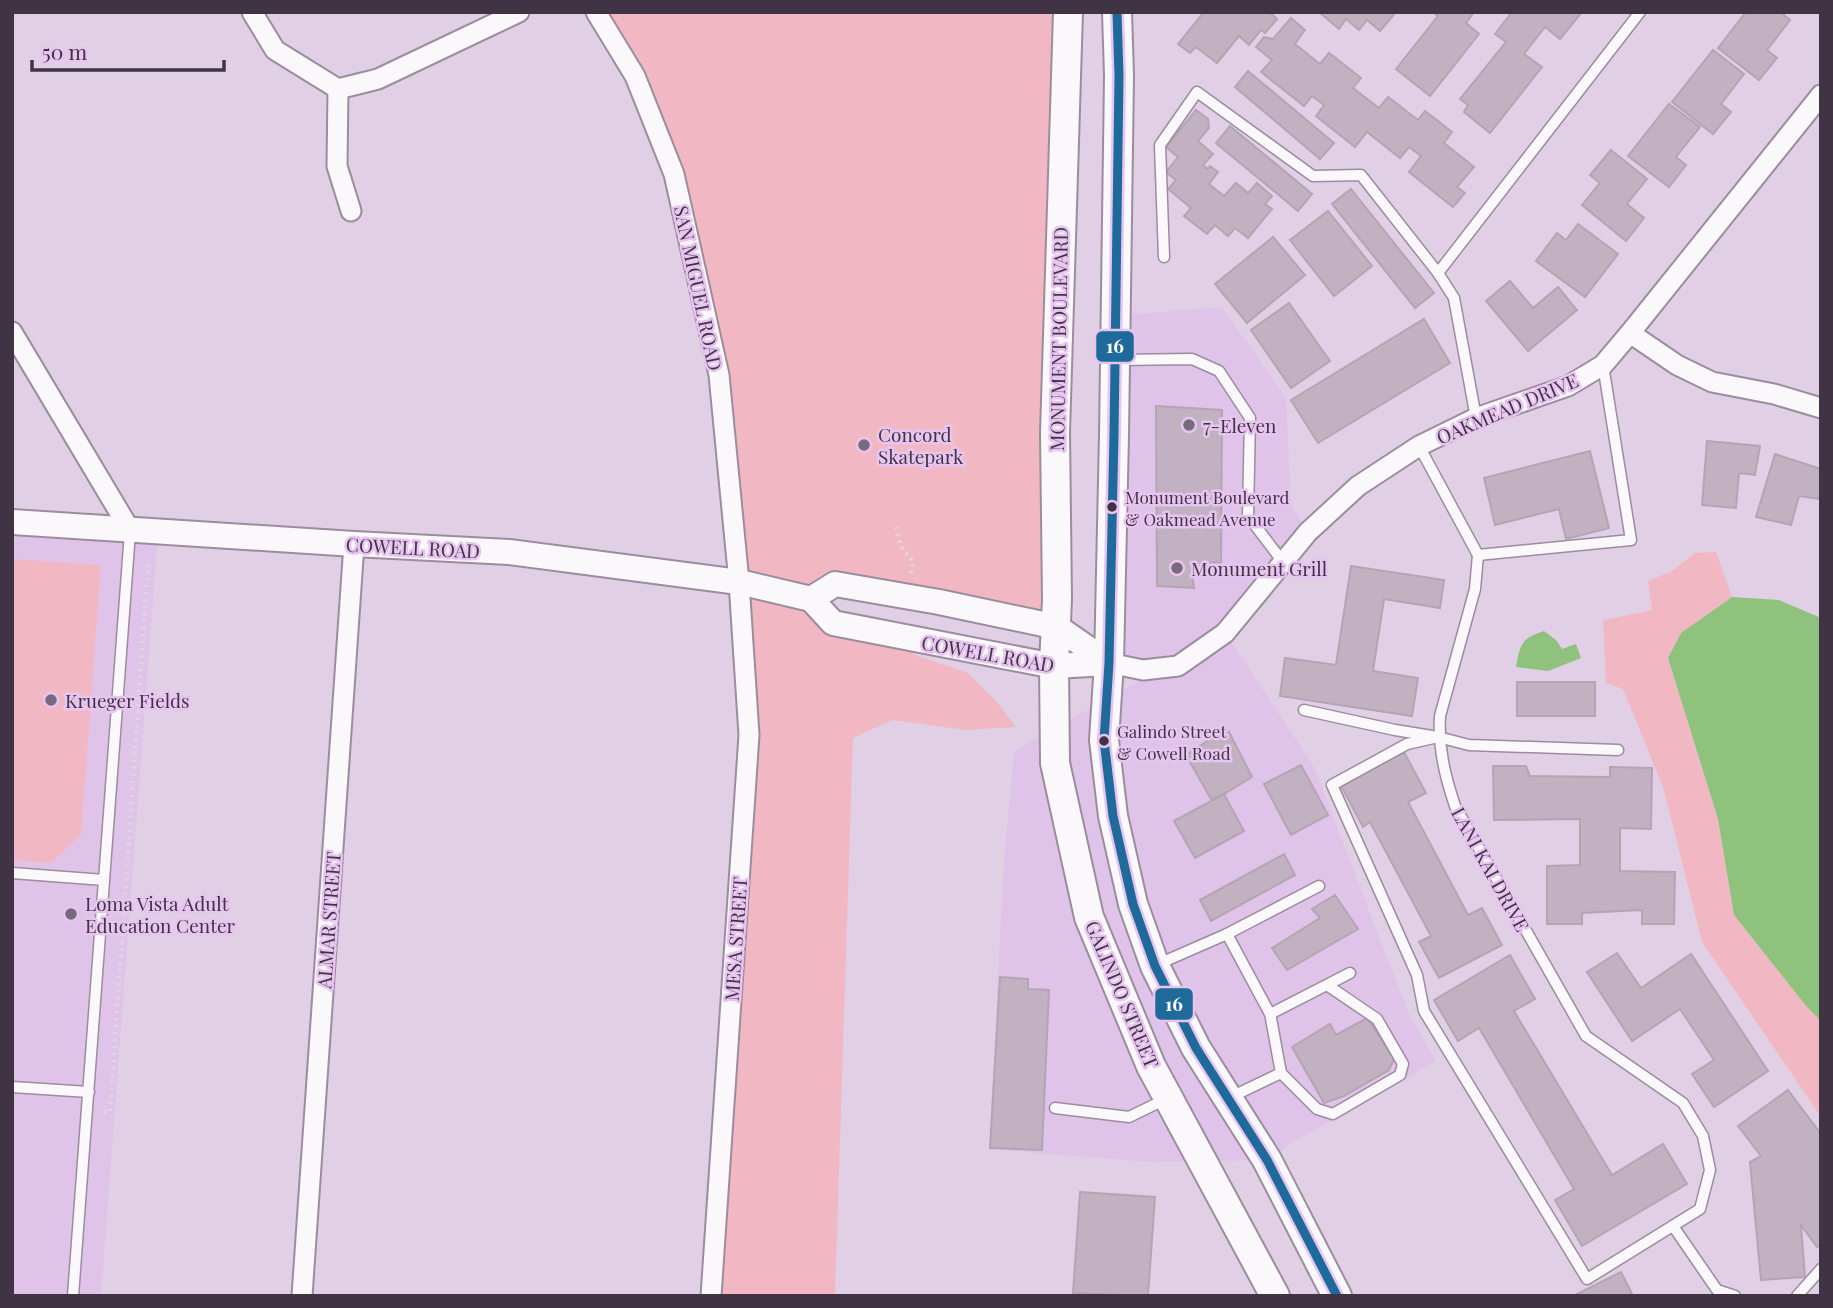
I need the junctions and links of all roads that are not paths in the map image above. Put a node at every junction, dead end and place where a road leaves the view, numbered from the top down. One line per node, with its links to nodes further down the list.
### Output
1 (251, 12): 7 (street)
2 (519, 12): 7 (street)
3 (596, 12): 24 (street, SAN MIGUEL ROAD)
4 (1068, 12): 26 (main road, MONUMENT BOULEVARD)
5 (1117, 12): 14 (main road)
6 (1640, 12): 11 (lane)
7 (338, 89): 9 (street)
8 (1821, 94): 13 (street, OAKMEAD DRIVE)
9 (351, 211)
10 (1164, 257): 11 (lane)
11 (1438, 273): 17 (lane)
12 (12, 332): 20 (street)
13 (1630, 333): 15 (street, OAKMEAD DRIVE); 16 (street)
14 (1116, 360): 23 (lane); 27 (main road)
15 (1603, 365): 17 (street, OAKMEAD DRIVE); 22 (lane)
16 (1821, 408)
17 (1476, 418): 18 (street, OAKMEAD DRIVE)
18 (1419, 446): 22 (lane); 23 (street, OAKMEAD DRIVE)
19 (12, 522): 20 (street, COWELL ROAD)
20 (130, 530): 21 (street, COWELL ROAD); 33 (lane)
21 (354, 544): 24 (street, COWELL ROAD); 50 (street, ALMAR STREET)
22 (1478, 555): 30 (lane, LANI KAI DRIVE)
23 (1283, 562): 27 (street, OAKMEAD DRIVE)
24 (739, 582): 25 (street, COWELL ROAD); 51 (street, MESA STREET)
25 (811, 600): 26 (street, COWELL ROAD); 28 (street, COWELL ROAD)
26 (1057, 626): 27 (street, COWELL ROAD); 28 (main road, MONUMENT BOULEVARD)
27 (1109, 663): 28 (street, COWELL ROAD); 36 (main road)
28 (1054, 667): 43 (main road, GALINDO STREET)
29 (1304, 710): 30 (lane)
30 (1438, 737): 31 (lane); 46 (lane, LANI KAI DRIVE); 46 (lane, LANI KAI DRIVE)
31 (1618, 750)
32 (12, 873): 33 (lane)
33 (104, 880): 42 (lane)
34 (1320, 886): 35 (lane)
35 (1227, 934): 36 (lane); 39 (lane)
36 (1155, 966): 44 (main road)
37 (1350, 973): 38 (lane)
38 (1327, 985): 39 (lane); 40 (lane)
39 (1270, 1013): 40 (lane)
40 (1281, 1073): 44 (lane)
41 (12, 1087): 42 (lane)
42 (89, 1092): 49 (lane)
43 (1168, 1098): 45 (lane); 47 (main road, GALINDO STREET)
44 (1227, 1099): 54 (main road)
45 (1055, 1108)
46 (1673, 1226): 55 (lane)
47 (1252, 1253): 52 (main road, GALINDO STREET); 53 (main road)
48 (1821, 1269): 56 (lane)
49 (74, 1296)
50 (302, 1296)
51 (711, 1296)
52 (1275, 1296)
53 (1297, 1296)
54 (1337, 1296)
55 (1735, 1296)
56 (1797, 1296)

